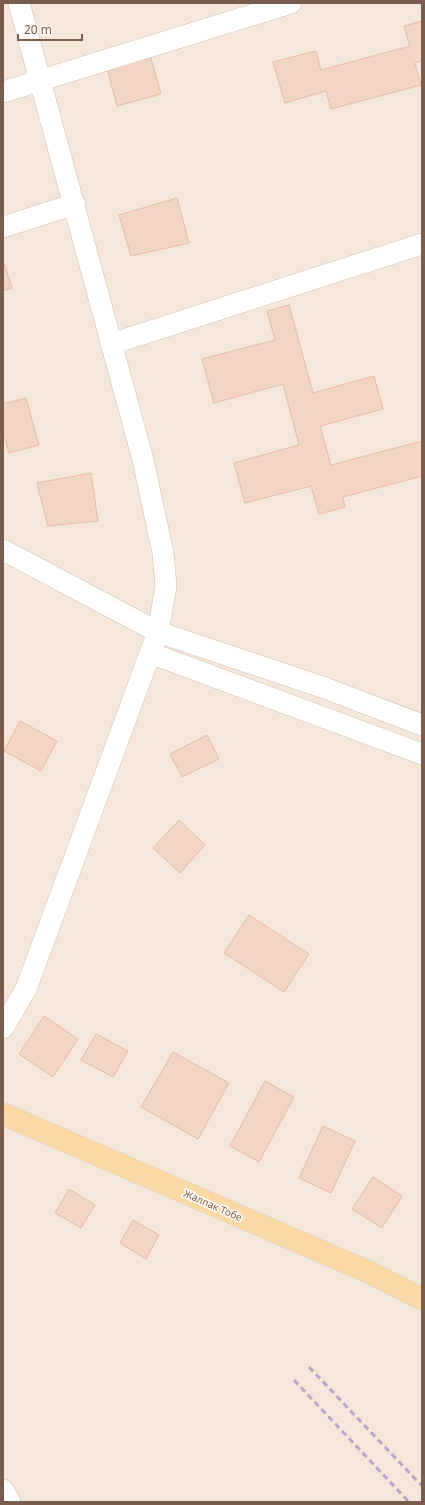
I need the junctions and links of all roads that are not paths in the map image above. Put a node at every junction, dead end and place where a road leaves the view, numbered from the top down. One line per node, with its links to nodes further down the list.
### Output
1 (19, 3): 3 (street)
2 (291, 3): 3 (street)
3 (40, 79): 4 (street); 5 (street)
4 (3, 92)
5 (75, 204): 6 (street); 8 (street)
6 (3, 227)
7 (422, 244): 8 (street)
8 (111, 344): 10 (street)
9 (3, 550): 10 (street)
10 (158, 632): 11 (street); 12 (street)
11 (150, 653): 13 (street); 14 (street)
12 (422, 725)
13 (422, 754)
14 (3, 1028)
15 (3, 1114): 16 (main road, Жалпак Тобе)
16 (422, 1299)
17 (3, 1490): 18 (street)
18 (10, 1502)

